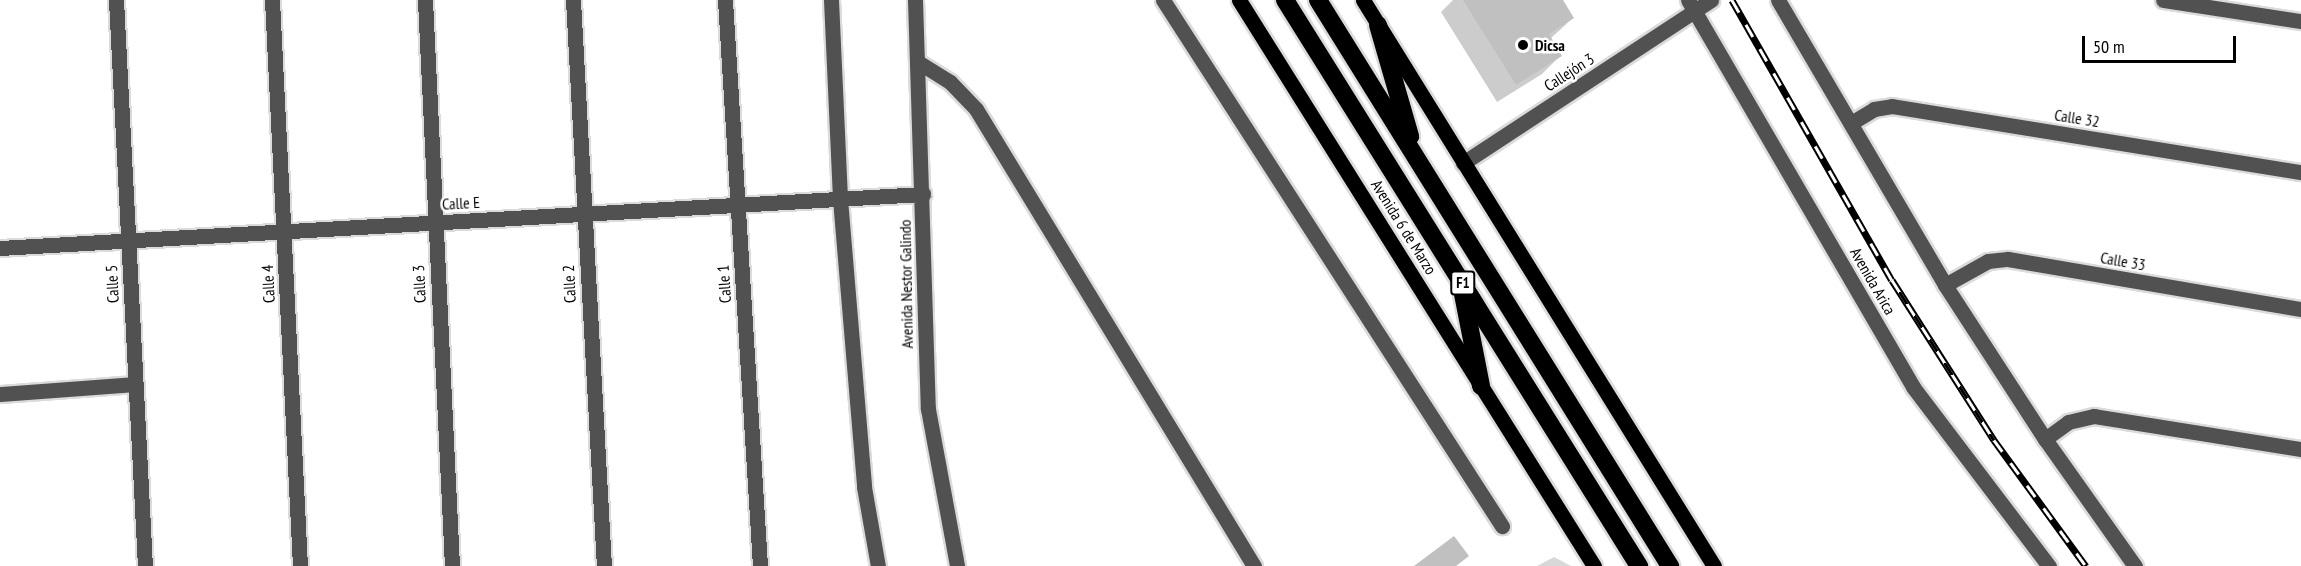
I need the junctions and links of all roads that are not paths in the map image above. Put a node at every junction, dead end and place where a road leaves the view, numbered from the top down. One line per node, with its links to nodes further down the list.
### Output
1 (116, 0): 30 (street, Calle 5)
2 (272, 0): 29 (street, Calle 4)
3 (425, 0): 28 (street, Calle 3)
4 (573, 0): 27 (street, Calle 2)
5 (725, 0): 26 (street, Calle 1)
6 (831, 0): 25 (street)
7 (915, 0): 19 (street, Avenida Nestor Galindo)
8 (1163, 0): 40 (street)
9 (1239, 0): 36 (main road, Avenida 6 de Marzo)
10 (1285, 0): 32 (highway, Avenida 6 de Marzo / F1)
11 (1318, 0): 21 (highway, F1)
12 (1363, 0): 18 (main road)
13 (1711, 0): 16 (street, Callejón 3)
14 (1778, 0): 20 (street)
15 (2163, 0): 17 (street)
16 (1691, 6): 22 (street, Callejón 3); 53 (street, Avenida Arica)
17 (2301, 21)
18 (1378, 25): 21 (highway); 22 (main road)
19 (918, 62): 24 (street, Avenida Nestor Galindo); 49 (street)
20 (1851, 123): 23 (street, Calle 32); 33 (street)
21 (1416, 158): 51 (highway, F1)
22 (1463, 163): 52 (main road)
23 (2301, 172)
24 (923, 194): 25 (street, Calle E); 48 (street, Avenida Nestor Galindo)
25 (840, 200): 26 (street, Calle E); 47 (street)
26 (737, 205): 27 (street, Calle E); 46 (street, Calle 1)
27 (583, 214): 28 (street, Calle E); 45 (street, Calle 2)
28 (434, 222): 29 (street, Calle E); 44 (street, Calle 3)
29 (283, 231): 30 (street, Calle E); 43 (street, Calle 4)
30 (128, 240): 31 (street, Calle E); 35 (street, Calle 5)
31 (0, 248)
32 (1460, 278): 36 (highway); 50 (highway, Avenida 6 de Marzo / F1)
33 (1945, 285): 34 (street, Calle 33); 38 (street)
34 (2301, 309)
35 (135, 384): 37 (street); 42 (street, Calle 5)
36 (1481, 386): 41 (main road, Avenida 6 de Marzo)
37 (0, 394)
38 (2044, 439): 39 (street); 54 (street)
39 (2301, 449)
40 (1502, 526)
41 (1591, 563)
42 (145, 566)
43 (300, 566)
44 (452, 566)
45 (604, 566)
46 (760, 566)
47 (878, 566)
48 (957, 566)
49 (1254, 566)
50 (1639, 566)
51 (1670, 566)
52 (1714, 566)
53 (2049, 566)
54 (2135, 566)

